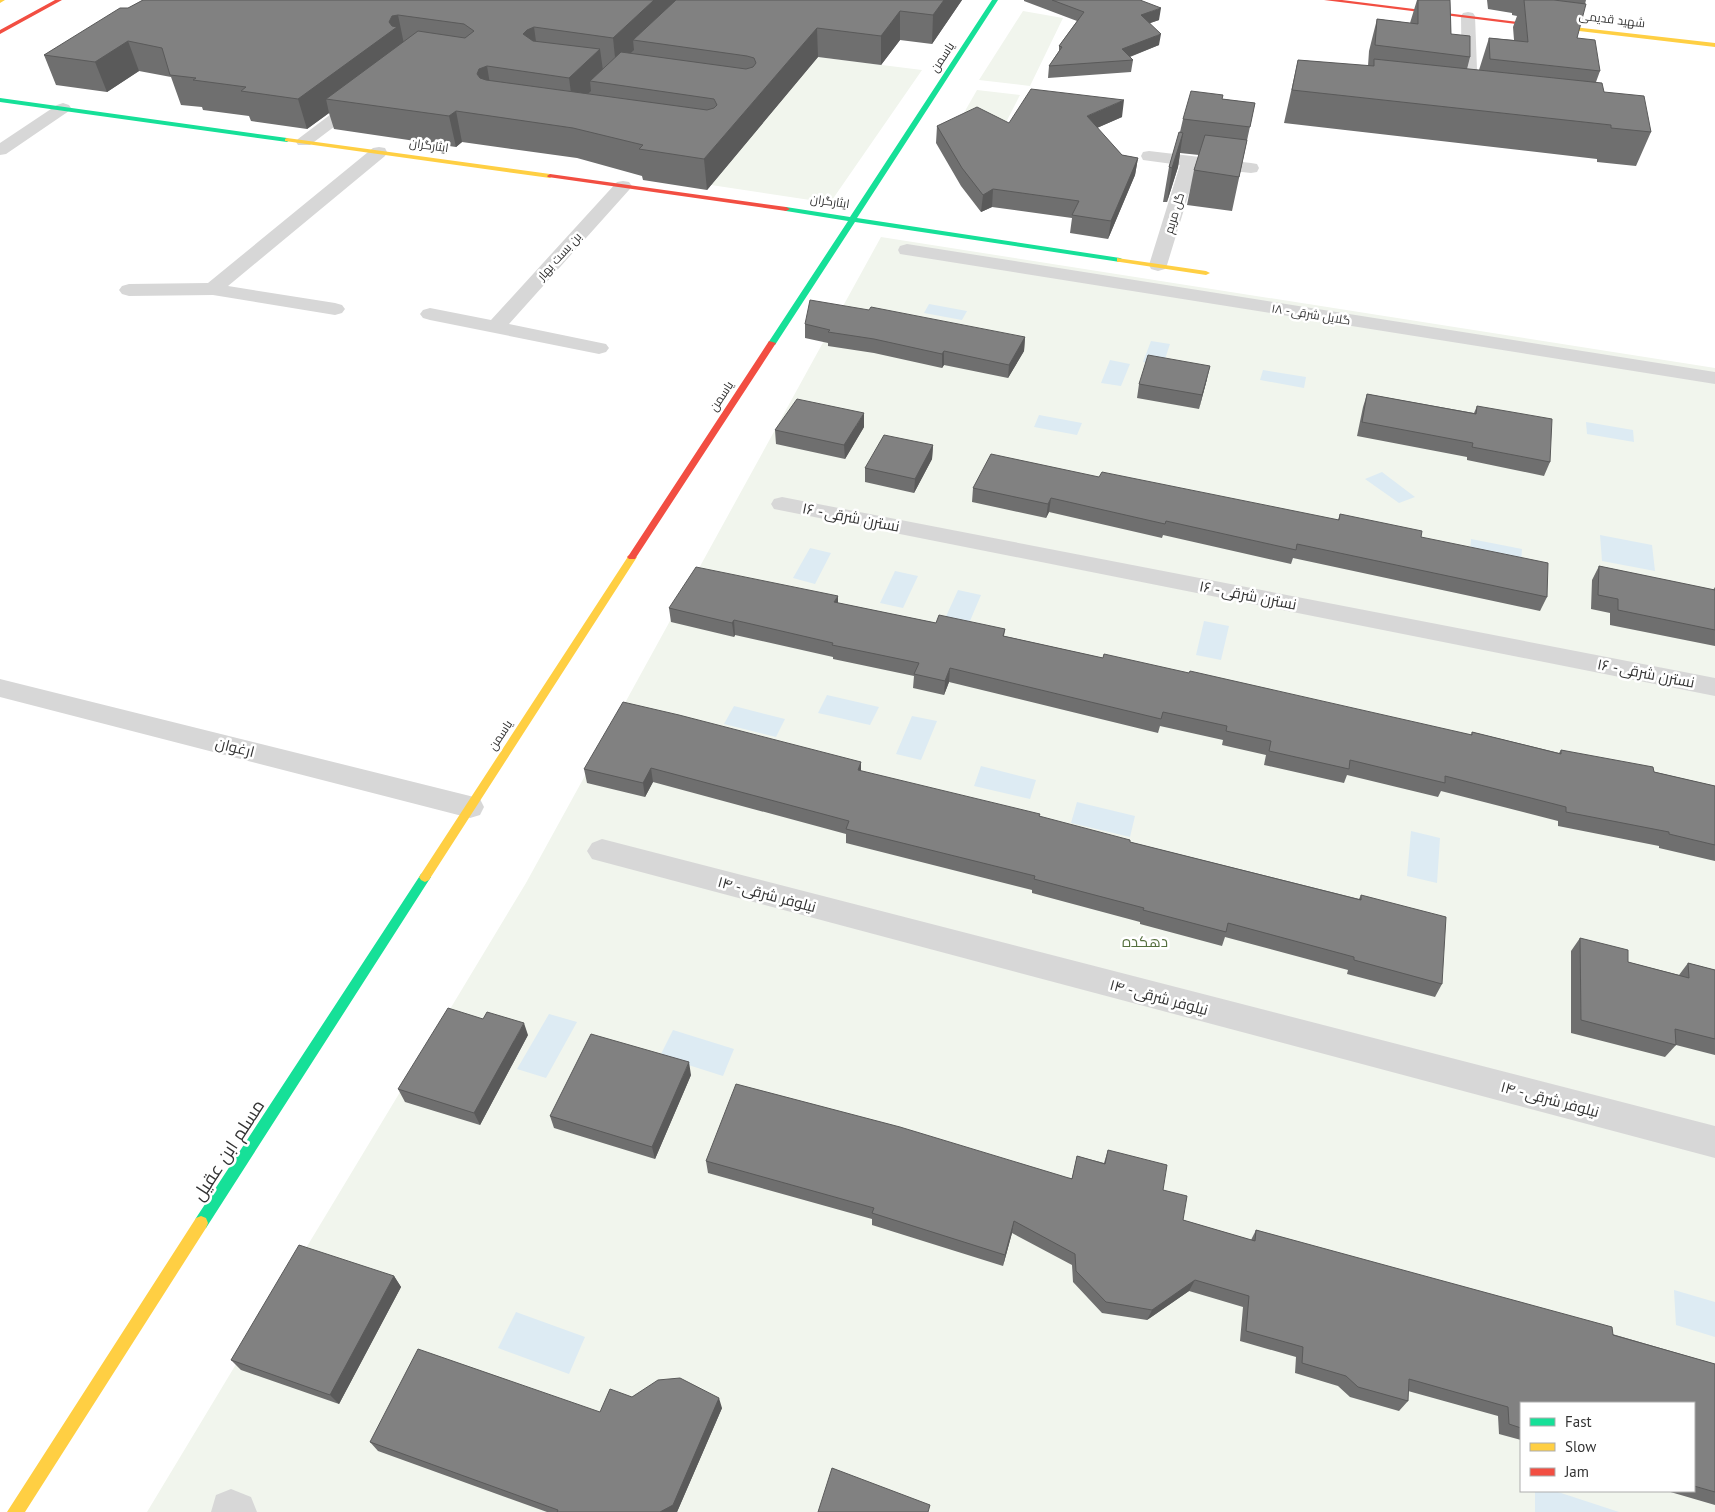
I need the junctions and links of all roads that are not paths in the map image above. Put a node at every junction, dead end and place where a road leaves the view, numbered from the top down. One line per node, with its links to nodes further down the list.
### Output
1 (59, 0): 5 (street)
2 (995, 0): 20 (street, یاسمن)
3 (1327, 0): 4 (street, شهید قدیمی)
4 (1468, 16): 6 (street, شهید قدیمی); 9 (street)
5 (0, 32)
6 (1715, 45)
7 (375, 88): 13 (street)
8 (1451, 94): 9 (street)
9 (1470, 96): 10 (street)
10 (1489, 98)
11 (0, 100): 12 (street, ایثارگران)
12 (63, 108): 13 (street, ایثارگران); 14 (street)
13 (304, 142): 15 (street, ایثارگران)
14 (0, 150)
15 (379, 152): 19 (street, ایثارگران); 24 (street)
16 (1149, 156): 17 (street)
17 (1190, 161): 18 (street); 22 (street, گل مریم)
18 (1251, 168)
19 (623, 186): 20 (street, ایثارگران); 28 (street, بن بست بهار)
20 (854, 218): 22 (street, ایثارگران); 34 (street, یاسمن)
21 (906, 250): 30 (street, گلایل شرقی - ۱۸)
22 (1158, 265): 23 (street, ایثارگران)
23 (1206, 272)
24 (213, 288): 25 (street); 26 (street)
25 (129, 290)
26 (334, 309)
27 (430, 314): 28 (street)
28 (496, 327): 29 (street)
29 (599, 348)
30 (1715, 378)
31 (782, 504): 32 (street, نسترن شرقی - ۱۶)
32 (1715, 687)
33 (0, 688): 34 (street, ارغوان)
34 (470, 807): 37 (street, مسلم ابن عقیل)
35 (602, 851): 36 (street, نیلوفر شرقی - ۱۴)
36 (1715, 1142)
37 (15, 1512)

